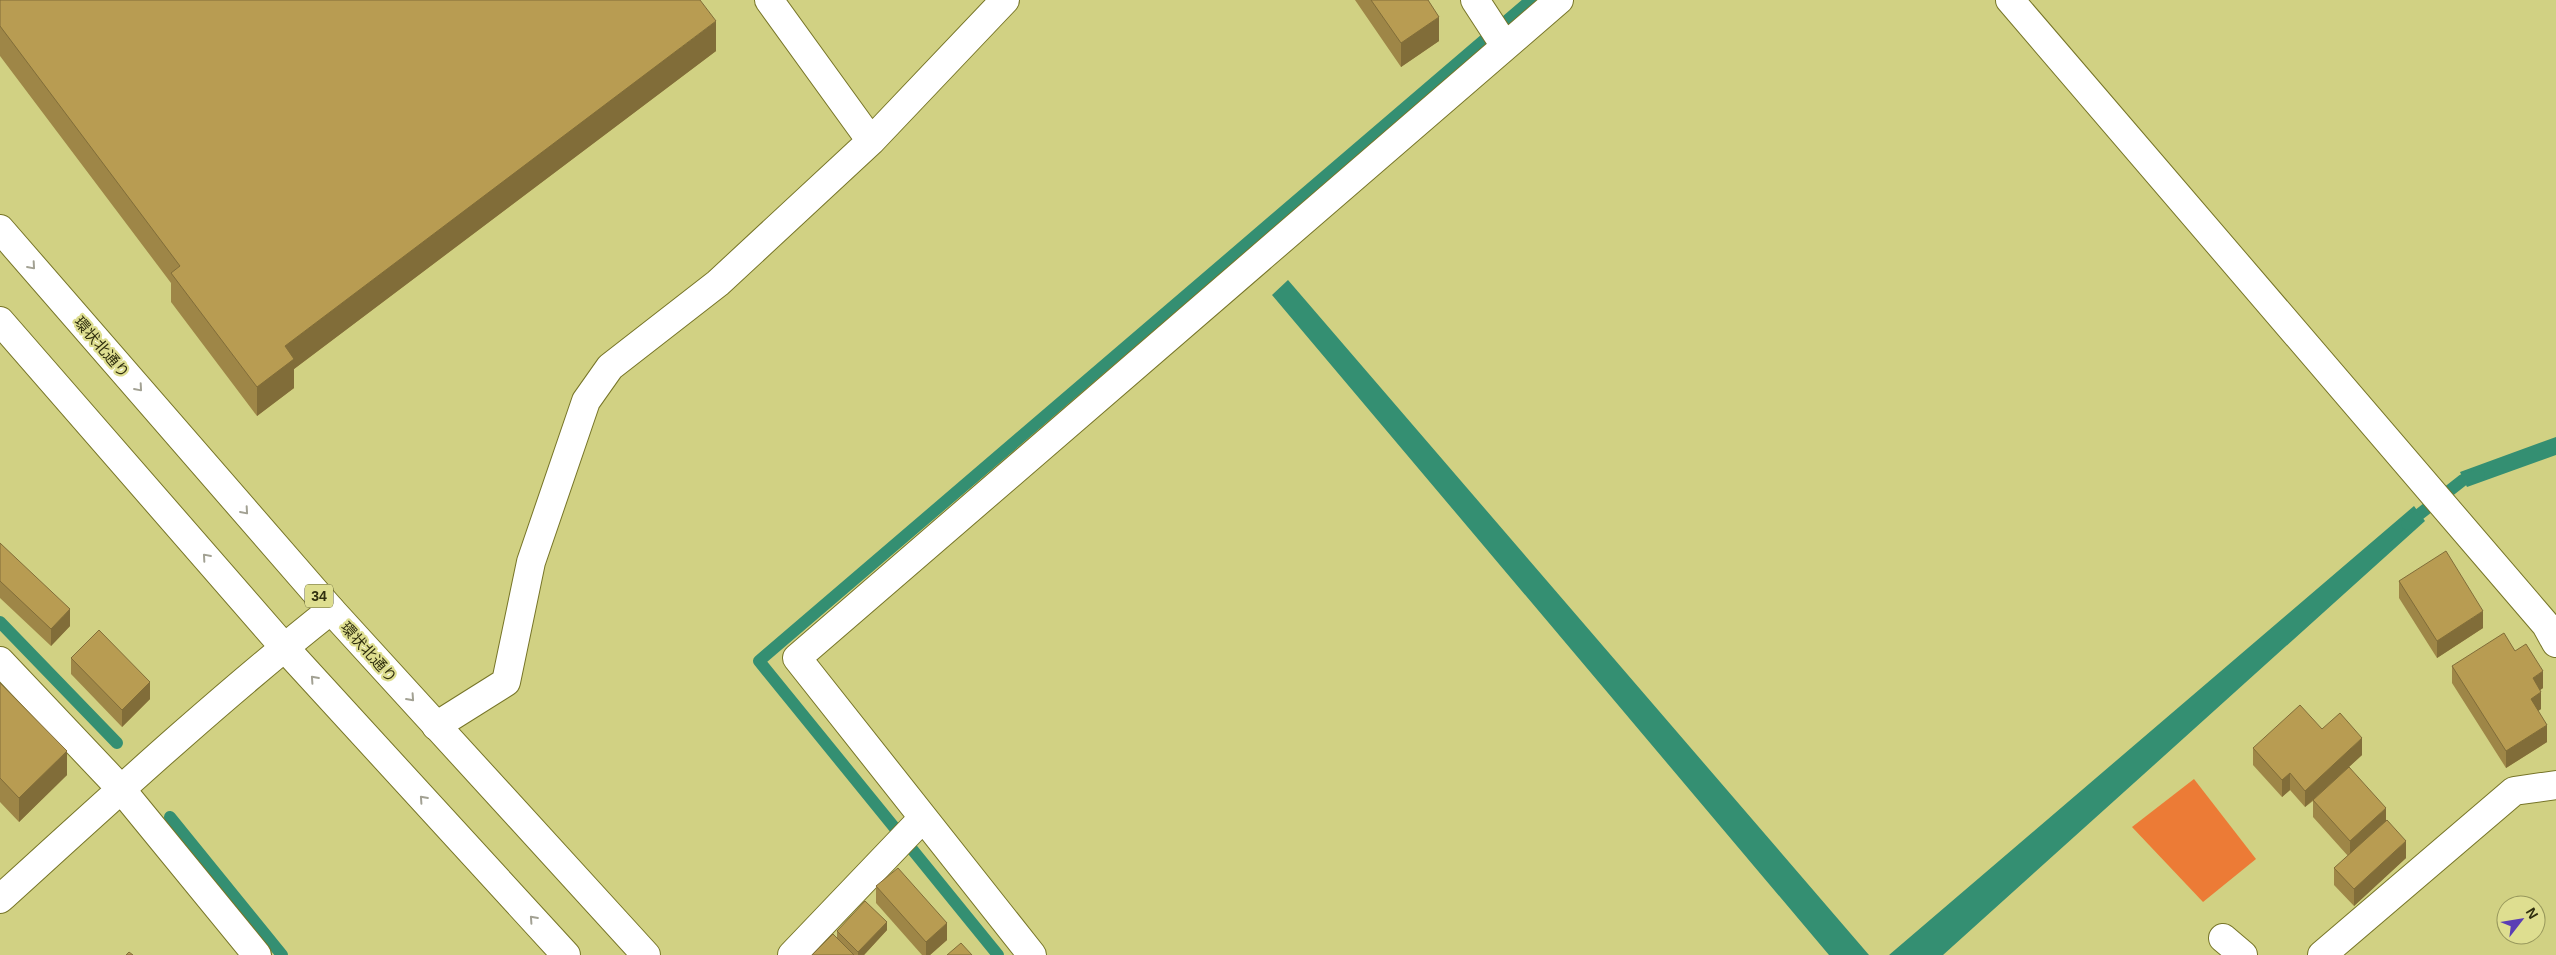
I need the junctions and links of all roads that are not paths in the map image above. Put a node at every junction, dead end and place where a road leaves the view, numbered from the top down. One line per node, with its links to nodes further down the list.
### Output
1 (769, 0): 7 (main road)
2 (1005, 0): 7 (main road)
3 (1559, 0): 6 (main road)
4 (2010, 0): 11 (main road)
5 (1481, 9): 6 (main road)
6 (1505, 46): 17 (main road)
7 (872, 141): 14 (main road)
8 (0, 229): 10 (main road, 環状北通り / 34, one-way to 10)
9 (0, 321): 12 (main road, one-way to 9)
10 (331, 610): 12 (main road); 14 (main road, 環状北通り / 34, one-way to 14)
11 (2556, 644)
12 (284, 647): 16 (main road); 21 (main road, one-way to 12)
13 (0, 661): 16 (main road)
14 (436, 726): 22 (main road, 環状北通り / 34)
15 (2556, 785): 26 (main road)
16 (121, 790): 18 (main road); 20 (main road)
17 (922, 819): 23 (main road); 24 (main road)
18 (0, 899)
19 (2223, 938): 25 (main road)
20 (257, 955)
21 (566, 955)
22 (646, 955)
23 (792, 955)
24 (1032, 955)
25 (2243, 955)
26 (2322, 955)

